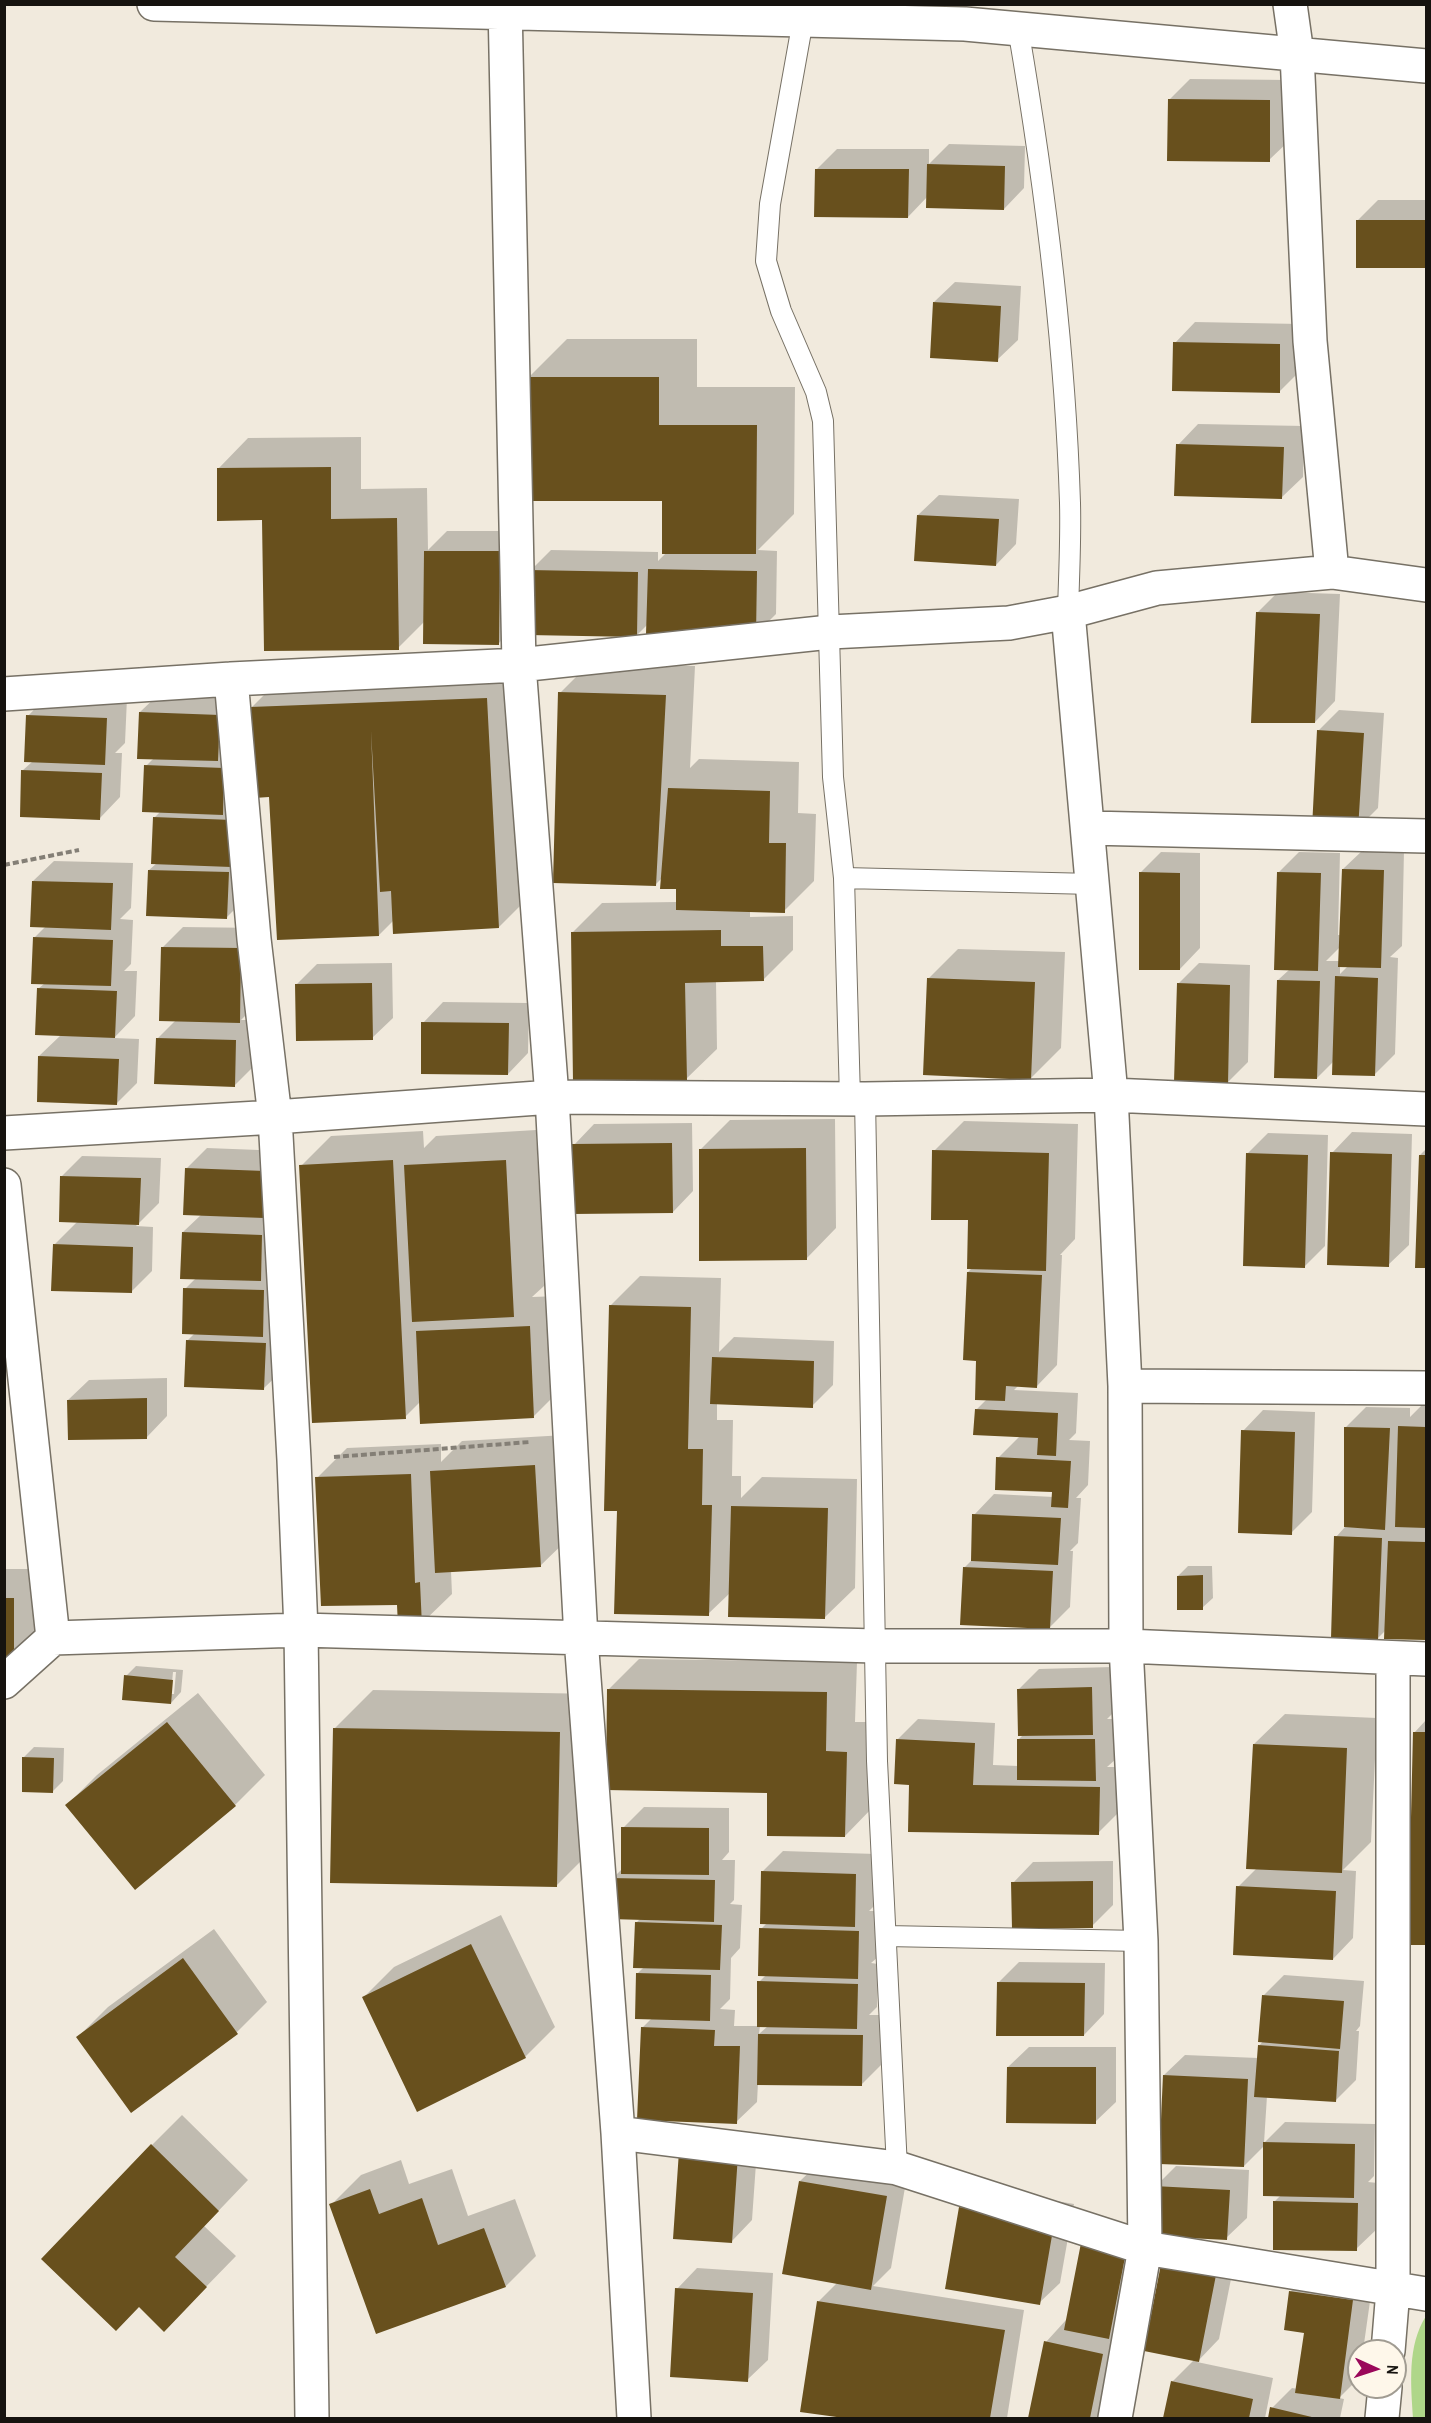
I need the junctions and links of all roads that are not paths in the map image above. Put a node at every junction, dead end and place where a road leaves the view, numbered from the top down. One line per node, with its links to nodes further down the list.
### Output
1 (154, 4): 3 (street)
2 (1290, 4): 6 (street)
3 (506, 9): 4 (street); 12 (street)
4 (803, 20): 5 (street); 11 (lane)
5 (1018, 28): 6 (street); 10 (lane)
6 (1297, 54): 7 (street); 8 (street)
7 (1426, 66)
8 (1332, 572): 9 (street); 10 (street)
9 (1426, 585)
10 (1068, 612): 11 (street); 15 (street)
11 (830, 632): 12 (street); 17 (lane)
12 (519, 664): 13 (street); 20 (street)
13 (231, 679): 14 (street); 23 (street)
14 (4, 694)
15 (1089, 828): 16 (street); 18 (street)
16 (1426, 836)
17 (844, 878): 18 (lane); 21 (lane)
18 (1093, 885): 19 (street)
19 (1111, 1095): 21 (street); 22 (street); 26 (street)
20 (552, 1097): 21 (street); 23 (street); 30 (street)
21 (857, 1099): 31 (lane)
22 (1426, 1109)
23 (275, 1118): 24 (street); 28 (street)
24 (4, 1133)
25 (4, 1185): 29 (street)
26 (1125, 1386): 27 (street); 32 (street)
27 (1426, 1388)
28 (301, 1630): 29 (street); 30 (street); 45 (street)
29 (53, 1638): 35 (street)
30 (581, 1638): 31 (street); 38 (street)
31 (875, 1646): 32 (street); 36 (lane)
32 (1126, 1646): 33 (street); 37 (street)
33 (1393, 1659): 34 (street); 41 (street)
34 (1426, 1659)
35 (4, 1682)
36 (886, 1936): 37 (lane); 39 (lane)
37 (1141, 1941): 40 (street)
38 (618, 2133): 39 (street); 46 (street)
39 (897, 2168): 40 (street)
40 (1145, 2248): 41 (street); 47 (street)
41 (1393, 2290): 42 (street); 43 (street)
42 (1426, 2294)
43 (1389, 2339)
44 (1384, 2399): 48 (street)
45 (312, 2418)
46 (634, 2418)
47 (1115, 2418)
48 (1382, 2418)

